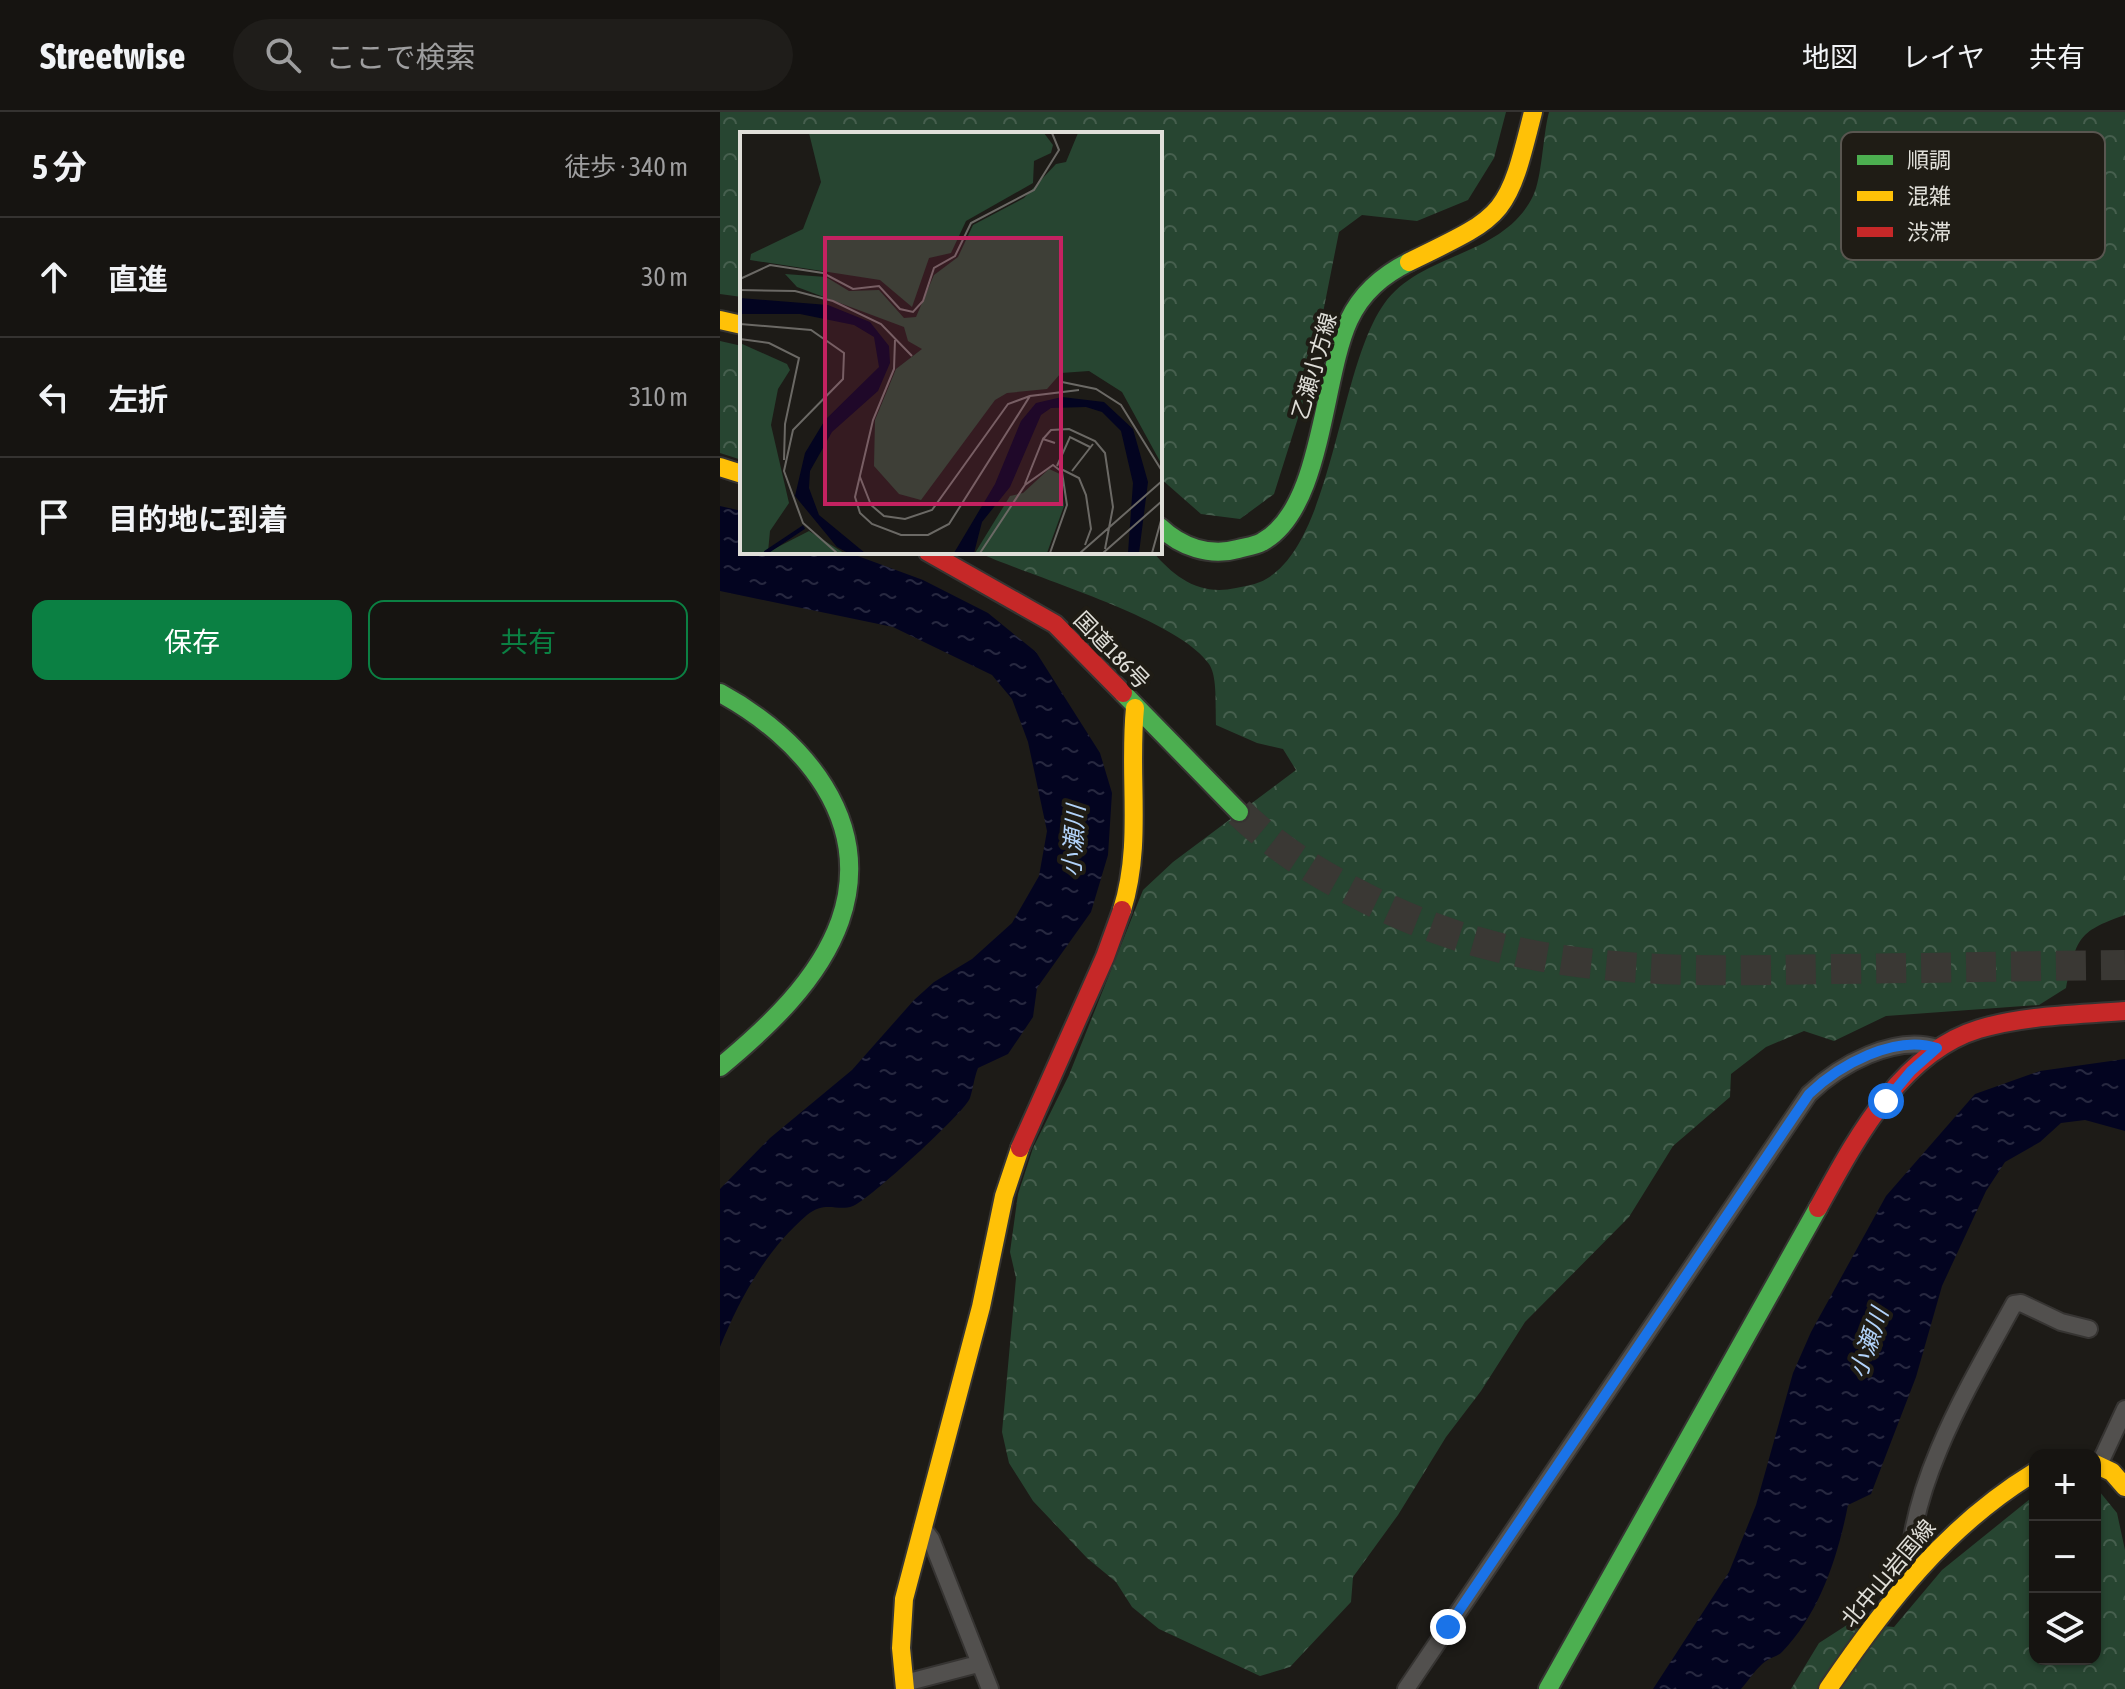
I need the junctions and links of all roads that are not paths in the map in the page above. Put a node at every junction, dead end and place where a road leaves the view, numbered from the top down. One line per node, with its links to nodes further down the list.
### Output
1 (1533, 112): 6 (main road, 乙瀬小方線)
2 (720, 320): 3 (main road)
3 (740, 325)
4 (720, 467): 5 (main road)
5 (740, 473)
6 (1162, 528)
7 (932, 554): 9 (main road, 国道186号)
8 (720, 693): 13 (main road)
9 (1135, 708): 10 (main road, 国道186号); 20 (main road)
10 (1239, 812)
11 (2125, 1011): 12 (main road)
12 (1937, 1048): 25 (street); 26 (main road)
13 (720, 1067)
14 (2089, 1329): 21 (street)
15 (2125, 1409): 16 (street)
16 (2101, 1457)
17 (2101, 1468): 19 (main road)
18 (2029, 1476): 21 (main road, 北中山岩国線)
19 (2124, 1484)
20 (922, 1527): 22 (street); 23 (main road)
21 (1909, 1578): 27 (main road, 北中山岩国線)
22 (978, 1664): 23 (street); 24 (street)
23 (905, 1686)
24 (990, 1689)
25 (1406, 1689)
26 (1548, 1689)
27 (1828, 1689)

